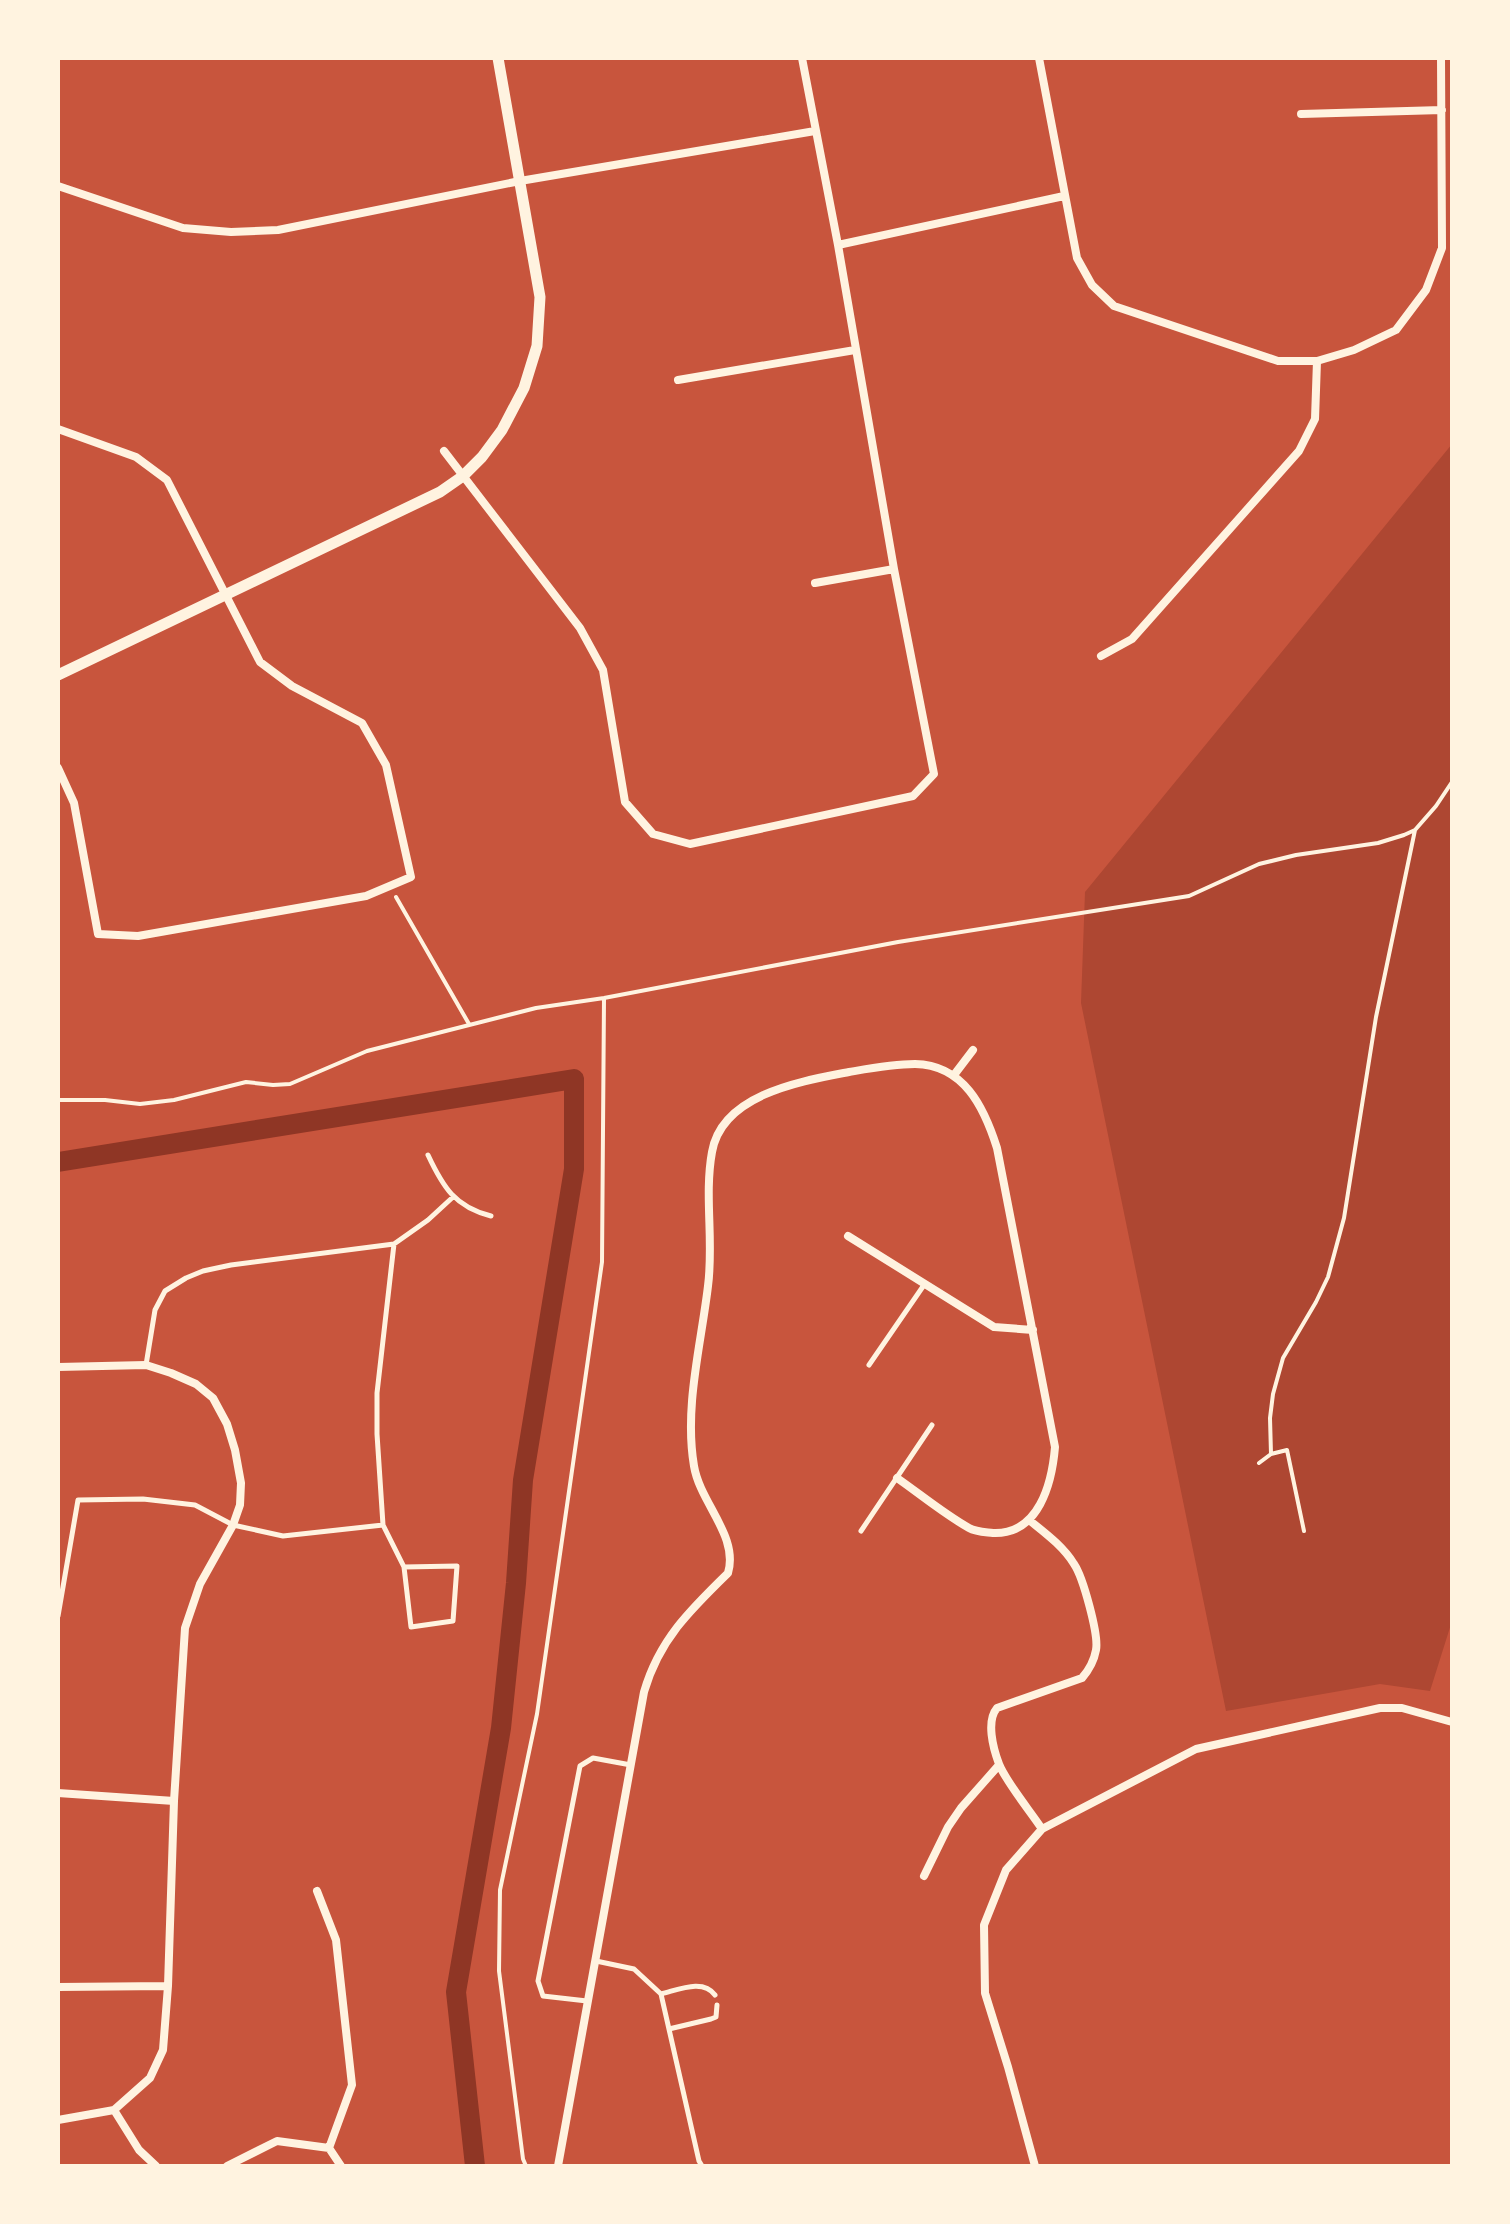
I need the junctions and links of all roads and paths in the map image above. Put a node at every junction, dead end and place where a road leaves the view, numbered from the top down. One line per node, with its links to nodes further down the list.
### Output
1 (498, 58): 8 (street)
2 (802, 58): 7 (street)
3 (1039, 58): 10 (street)
4 (1441, 58): 5 (street)
5 (1442, 110): 6 (street); 13 (street)
6 (1301, 114)
7 (815, 131): 8 (street); 11 (street)
8 (520, 181): 9 (street); 17 (street)
9 (58, 186)
10 (1064, 196): 11 (street); 13 (street)
11 (838, 245): 12 (street)
12 (855, 350): 14 (street); 18 (street)
13 (1317, 361): 21 (street)
14 (678, 380)
15 (58, 429): 20 (street)
16 (444, 451): 17 (street)
17 (463, 476): 18 (street); 20 (street)
18 (894, 569): 19 (street)
19 (815, 583)
20 (226, 596): 22 (street); 26 (street)
21 (1101, 656)
22 (58, 675)
23 (58, 768): 26 (street)
24 (1452, 782): 25 (path)
25 (1415, 830): 27 (path); 43 (path)
26 (390, 887): 28 (path)
27 (604, 998): 28 (path); 75 (path)
28 (469, 1024): 31 (path)
29 (973, 1050): 30 (street)
30 (954, 1075): 38 (street); 54 (street)
31 (58, 1100)
32 (428, 1155): 33 (lane)
33 (453, 1197): 34 (lane); 36 (lane)
34 (491, 1216)
35 (848, 1236): 37 (street)
36 (394, 1244): 39 (lane); 48 (lane)
37 (924, 1285): 38 (street); 40 (lane)
38 (1033, 1330): 46 (street)
39 (146, 1365): 41 (street); 47 (street)
40 (869, 1365)
41 (58, 1367)
42 (932, 1425): 45 (lane)
43 (1271, 1454): 44 (path); 50 (path)
44 (1259, 1463)
45 (897, 1478): 46 (street); 49 (lane)
46 (1029, 1520): 55 (street)
47 (233, 1525): 48 (lane); 52 (lane); 57 (street)
48 (383, 1525): 51 (lane)
49 (861, 1531)
50 (1304, 1531)
51 (404, 1567): 51 (lane)
52 (58, 1616)
53 (1452, 1722): 58 (street)
54 (631, 1765): 61 (street); 66 (lane)
55 (999, 1765): 58 (street); 59 (street)
56 (58, 1793): 57 (street)
57 (174, 1801): 62 (street)
58 (1042, 1829): 78 (street)
59 (924, 1876)
60 (317, 1891): 71 (street)
61 (596, 1961): 64 (lane); 66 (street)
62 (168, 1986): 63 (street); 69 (street)
63 (58, 1987)
64 (661, 1994): 65 (lane); 68 (lane)
65 (715, 1995)
66 (588, 2001): 76 (street)
67 (717, 2005): 68 (lane)
68 (669, 2029): 77 (lane)
69 (114, 2110): 70 (street); 72 (street)
70 (58, 2120)
71 (329, 2148): 73 (street); 74 (street)
72 (156, 2166)
73 (227, 2166)
74 (341, 2166)
75 (526, 2166)
76 (558, 2166)
77 (702, 2166)
78 (1035, 2166)

